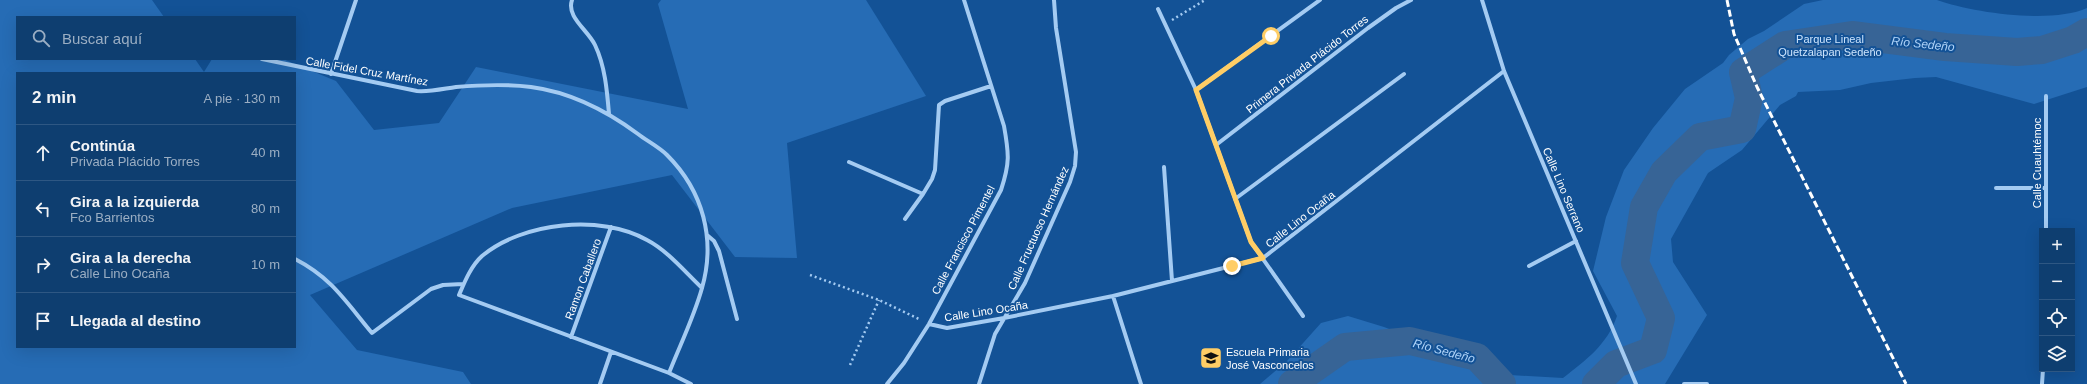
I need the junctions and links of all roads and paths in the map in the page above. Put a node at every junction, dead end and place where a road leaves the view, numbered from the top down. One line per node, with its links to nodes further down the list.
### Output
1 (356, 0): 13 (street)
2 (572, 0): 18 (street)
3 (964, 0): 15 (street, Calle Francisco Pimentel)
4 (1054, 0): 42 (street, Calle Fructuoso Hernández)
5 (1205, 0): 10 (path)
6 (1320, 0): 16 (street)
7 (1411, 0): 19 (street, Primera Privada Plácido Torres)
8 (1482, 0): 12 (street, Calle Lino Serrano)
9 (1158, 9): 10 (street)
10 (1165, 24): 16 (street)
11 (267, 60): 13 (street, Calle Fidel Cruz Martínez)
12 (1504, 71): 30 (street, Calle Lino Serrano); 31 (street, Calle Lino Ocaña)
13 (331, 74): 18 (street, Calle Fidel Cruz Martínez)
14 (1404, 74): 25 (street)
15 (991, 86): 24 (street); 43 (street, Calle Francisco Pimentel)
16 (1196, 90): 19 (street)
17 (2046, 96): 23 (street, Calle Cuauhtémoc)
18 (609, 114): 29 (street)
19 (1216, 145): 25 (street)
20 (849, 162): 24 (street)
21 (1164, 167): 35 (street)
22 (1996, 188): 23 (street)
23 (2046, 188): 28 (street, Calle Cuauhtémoc)
24 (923, 194): 26 (street)
25 (1235, 199): 31 (street)
26 (905, 219)
27 (611, 227): 36 (street); 37 (street); 44 (street, Ramon Caballero)
28 (2046, 228)
29 (707, 235): 37 (street); 41 (street)
30 (1576, 241): 33 (street); 54 (street, Calle Lino Serrano)
31 (1263, 258): 35 (street, Calle Lino Ocaña); 40 (street)
32 (296, 260): 36 (street)
33 (1529, 266)
34 (810, 275): 39 (path)
35 (1172, 281): 38 (street, Calle Lino Ocaña)
36 (463, 284): 44 (street)
37 (702, 288): 47 (street)
38 (1113, 296): 42 (street, Calle Lino Ocaña); 53 (street)
39 (879, 300): 43 (path); 46 (path)
40 (1303, 316)
41 (737, 318)
42 (1004, 318): 43 (street, Calle Lino Ocaña); 52 (street, Calle Fructuoso Hernández)
43 (929, 324): 51 (street, Calle Francisco Pimentel)
44 (571, 337): 45 (street)
45 (611, 352): 47 (street); 49 (street)
46 (850, 365)
47 (669, 372): 50 (street)
48 (2043, 372): 57 (street)
49 (600, 384)
50 (691, 384)
51 (887, 384)
52 (979, 384)
53 (1141, 384)
54 (1636, 384)
55 (1684, 384): 56 (street)
56 (1707, 384)
57 (2042, 384)

